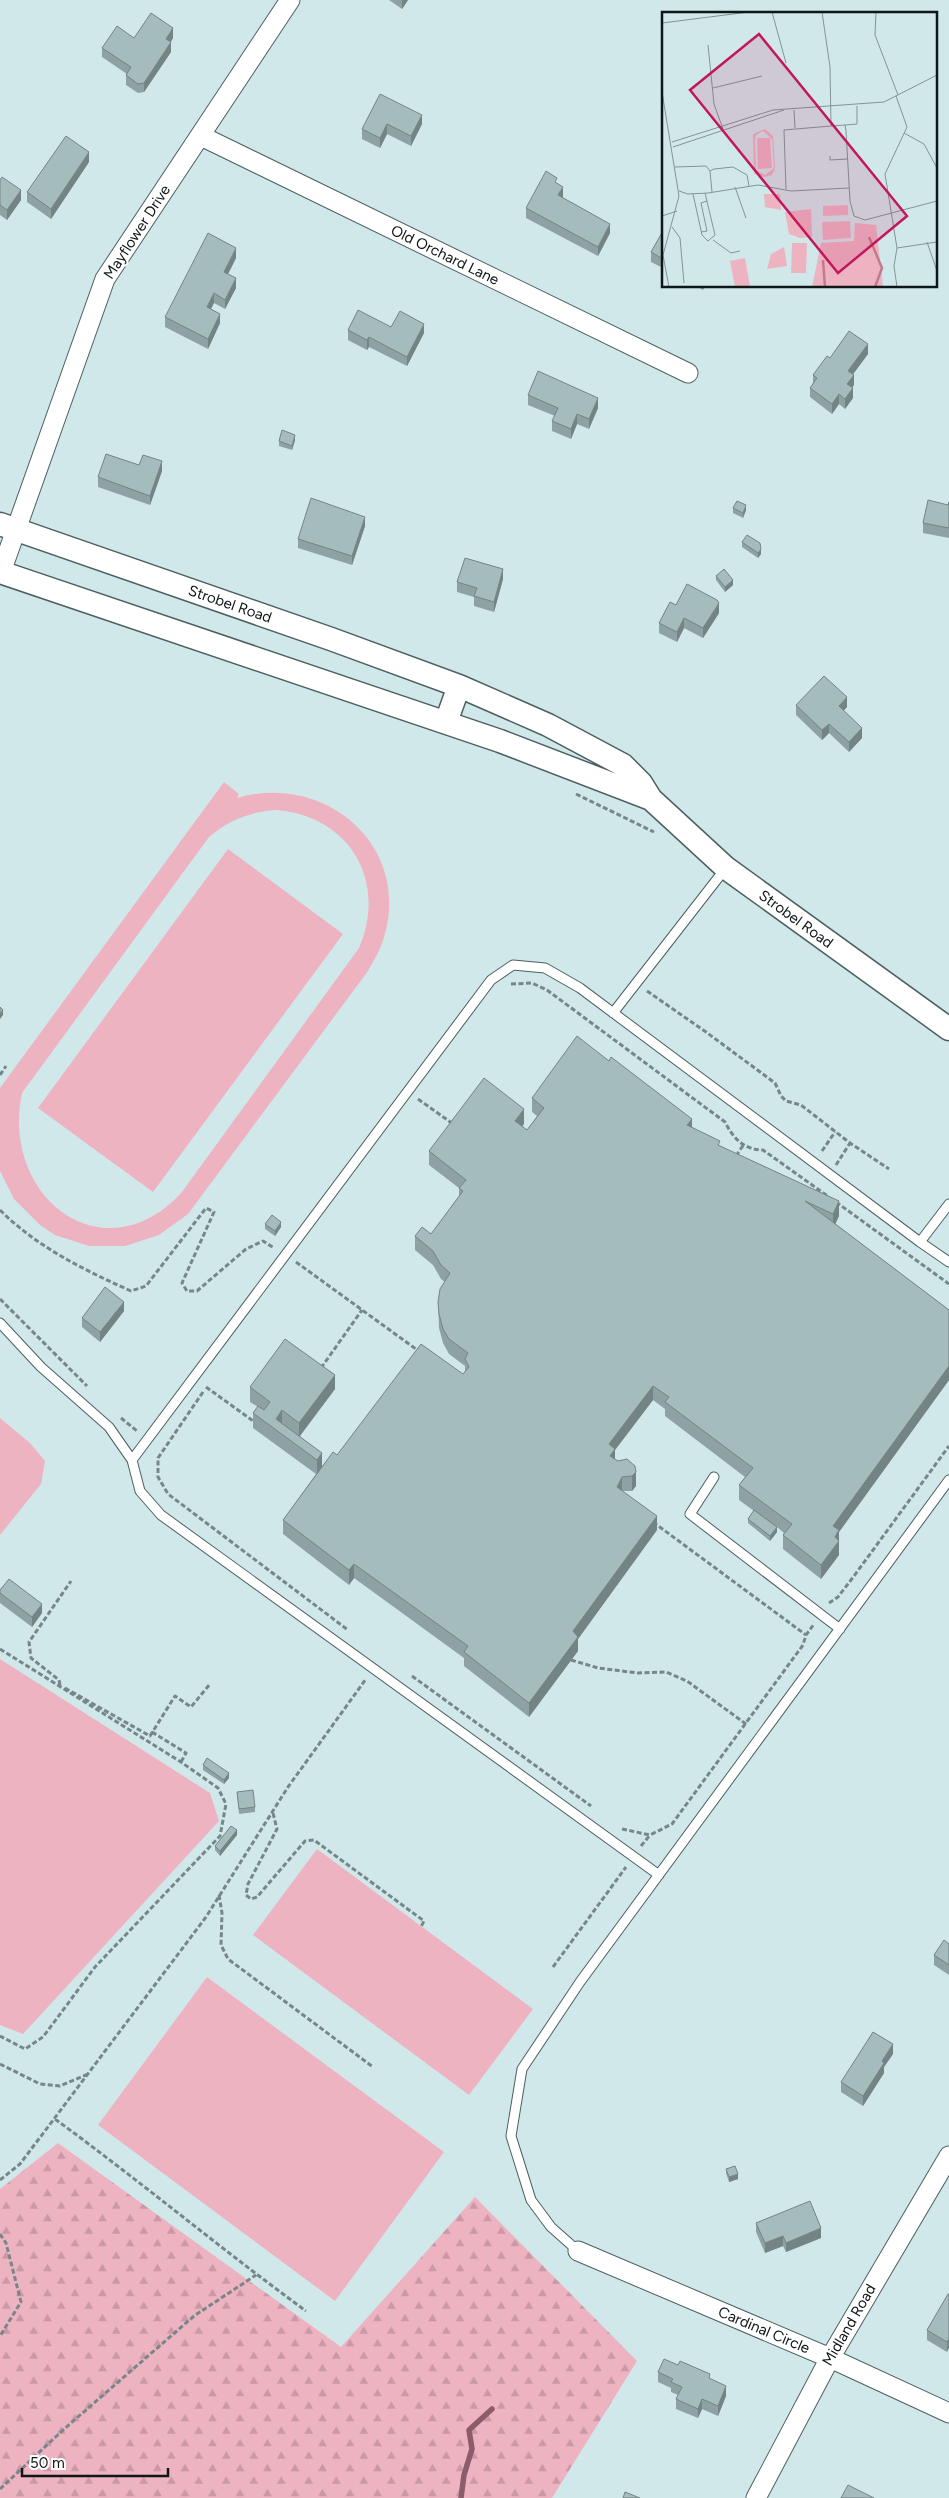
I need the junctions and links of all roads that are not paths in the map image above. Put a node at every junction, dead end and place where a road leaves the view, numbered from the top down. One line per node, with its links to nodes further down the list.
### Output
1 (290, 0): 2 (street, Mayflower Drive)
2 (201, 136): 3 (street, Old Orchard Lane); 4 (street, Mayflower Drive)
3 (688, 373)
4 (8, 527): 5 (street, Mayflower Drive); 6 (street, Strobel Road)
5 (0, 572): 7 (street, Strobel Road)
6 (459, 686): 7 (street); 8 (street, Strobel Road)
7 (446, 722): 8 (street, Strobel Road)
8 (651, 799): 9 (street, Strobel Road)
9 (726, 868): 10 (lane); 11 (street, Strobel Road)
10 (613, 1013): 13 (lane); 16 (lane)
11 (949, 1028)
12 (949, 1204): 13 (lane)
13 (920, 1242): 14 (lane)
14 (949, 1262)
15 (0, 1323): 16 (lane)
16 (132, 1460): 20 (lane)
17 (714, 1478): 19 (lane)
18 (949, 1480): 19 (lane)
19 (840, 1629): 20 (lane)
20 (658, 1875): 22 (lane)
21 (949, 2156): 23 (street, Midland Road)
22 (578, 2251): 23 (street, Cardinal Circle)
23 (830, 2358): 24 (street, Cardinal Circle); 25 (street, Midland Road)
24 (949, 2414)
25 (756, 2498)

